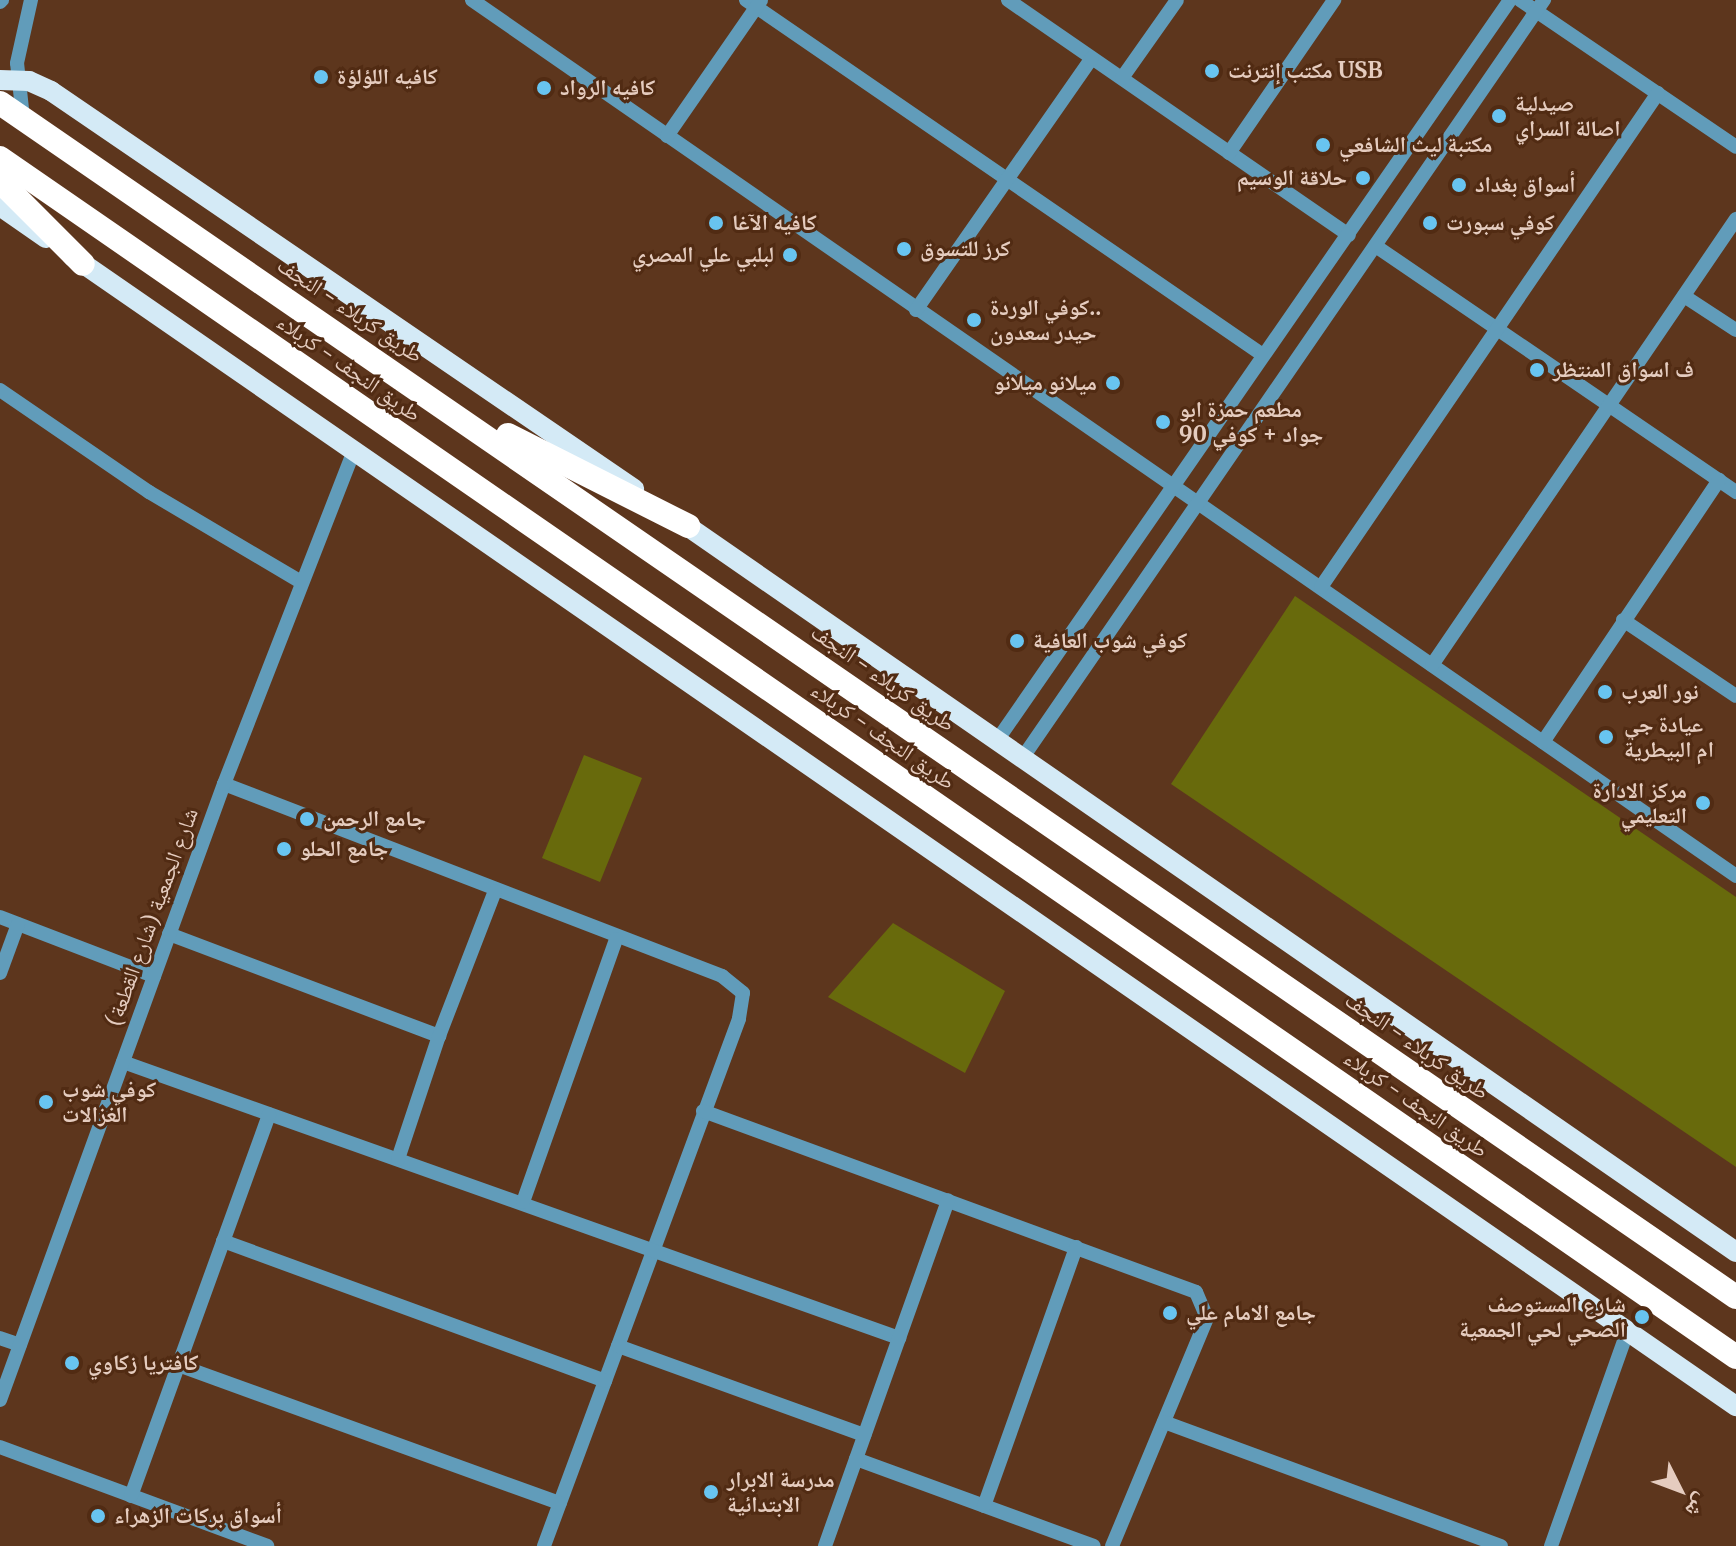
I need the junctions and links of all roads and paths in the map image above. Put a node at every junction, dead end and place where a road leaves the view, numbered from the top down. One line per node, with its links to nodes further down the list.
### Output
1 (31, 0): 14 (street)
2 (472, 0): 18 (street)
3 (1008, 0): 12 (street)
4 (1177, 0): 13 (street)
5 (1334, 0): 20 (street)
6 (1510, 0): 10 (street)
7 (1520, 0): 9 (street)
8 (755, 2): 18 (street); 23 (street)
9 (1540, 6): 11 (street); 15 (street)
10 (1496, 21): 11 (street); 26 (street)
11 (1520, 35): 27 (street)
12 (1092, 58): 13 (street); 23 (street)
13 (1122, 78): 20 (street)
14 (8, 80): 17 (street); 44 (main road)
15 (1658, 93): 19 (street); 31 (street)
16 (0, 103): 17 (highway, طريق کربلاء - النجف)
17 (23, 118): 35 (highway, طريق کربلاء - النجف)
18 (667, 136): 30 (street)
19 (1736, 147)
20 (1229, 153): 26 (street)
21 (0, 158): 79 (highway, طريق النجف - کربلاء)
22 (0, 181): 28 (highway)
23 (1006, 181): 30 (street); 33 (street)
24 (0, 206): 28 (main road)
25 (1736, 219): 29 (street)
26 (1349, 235): 33 (street)
27 (1377, 247): 31 (street); 39 (street)
28 (83, 264): 38 (main road)
29 (1684, 296): 32 (street); 36 (street)
30 (916, 310): 41 (street)
31 (1499, 330): 36 (street); 46 (street)
32 (1736, 330)
33 (1263, 355): 37 (street)
34 (0, 390): 45 (street)
35 (426, 394): 44 (highway); 73 (highway, طريق کربلاء - النجف)
36 (1612, 408): 40 (street); 48 (street)
37 (1199, 450): 39 (street); 41 (street)
38 (354, 451): 45 (street, شارع الجمعية (شارع القطعة)); 74 (main road)
39 (1221, 469): 43 (street)
40 (1719, 480): 42 (street); 47 (street)
41 (1175, 486): 43 (street); 50 (street)
42 (1736, 492)
43 (1198, 501): 46 (street); 52 (street)
44 (688, 526): 50 (main road)
45 (301, 582): 53 (street, شارع الجمعية (شارع القطعة))
46 (1321, 587): 48 (street)
47 (1623, 620): 49 (street); 51 (street)
48 (1432, 665): 51 (street)
49 (1736, 696)
50 (996, 742): 52 (main road)
51 (1543, 742): 54 (street)
52 (1021, 760): 72 (main road)
53 (224, 784): 55 (street); 58 (street, شارع الجمعية (شارع القطعة))
54 (1736, 876)
55 (495, 891): 59 (street); 62 (street)
56 (0, 917): 57 (street)
57 (18, 924): 60 (street); 61 (street)
58 (169, 934): 61 (street, شارع الجمعية (شارع القطعة)); 62 (street)
59 (616, 939): 64 (street); 68 (street)
60 (0, 973)
61 (154, 976): 63 (street, شارع الجمعية (شارع القطعة))
62 (439, 1036): 66 (street)
63 (123, 1062): 65 (street); 77 (street, شارع الجمعية (شارع القطعة))
64 (703, 1111): 67 (street); 70 (street)
65 (269, 1114): 66 (street); 69 (street)
66 (398, 1159): 68 (street)
67 (948, 1200): 71 (street); 76 (street)
68 (523, 1202): 70 (street)
69 (223, 1241): 80 (street); 81 (street)
70 (653, 1247): 76 (street); 78 (street)
71 (1076, 1247): 84 (street); 90 (street)
72 (1736, 1252)
73 (1736, 1297)
74 (1627, 1332): 83 (main road); 98 (street)
75 (0, 1338): 77 (street)
76 (899, 1338): 85 (street)
77 (20, 1345): 82 (street, شارع الجمعية (شارع القطعة))
78 (618, 1346): 81 (street); 85 (street)
79 (1736, 1357)
80 (178, 1365): 88 (street); 89 (street)
81 (605, 1381): 89 (street)
82 (0, 1400)
83 (1736, 1406)
84 (1164, 1422): 96 (street); 97 (street)
85 (864, 1435): 87 (street)
86 (0, 1447): 88 (street)
87 (856, 1459): 90 (street); 94 (street)
88 (131, 1496): 91 (street)
89 (560, 1503): 93 (street)
90 (984, 1506): 95 (street)
91 (250, 1543): 92 (street)
92 (267, 1546)
93 (544, 1546)
94 (825, 1546)
95 (1094, 1546)
96 (1112, 1546)
97 (1501, 1546)
98 (1551, 1546)

